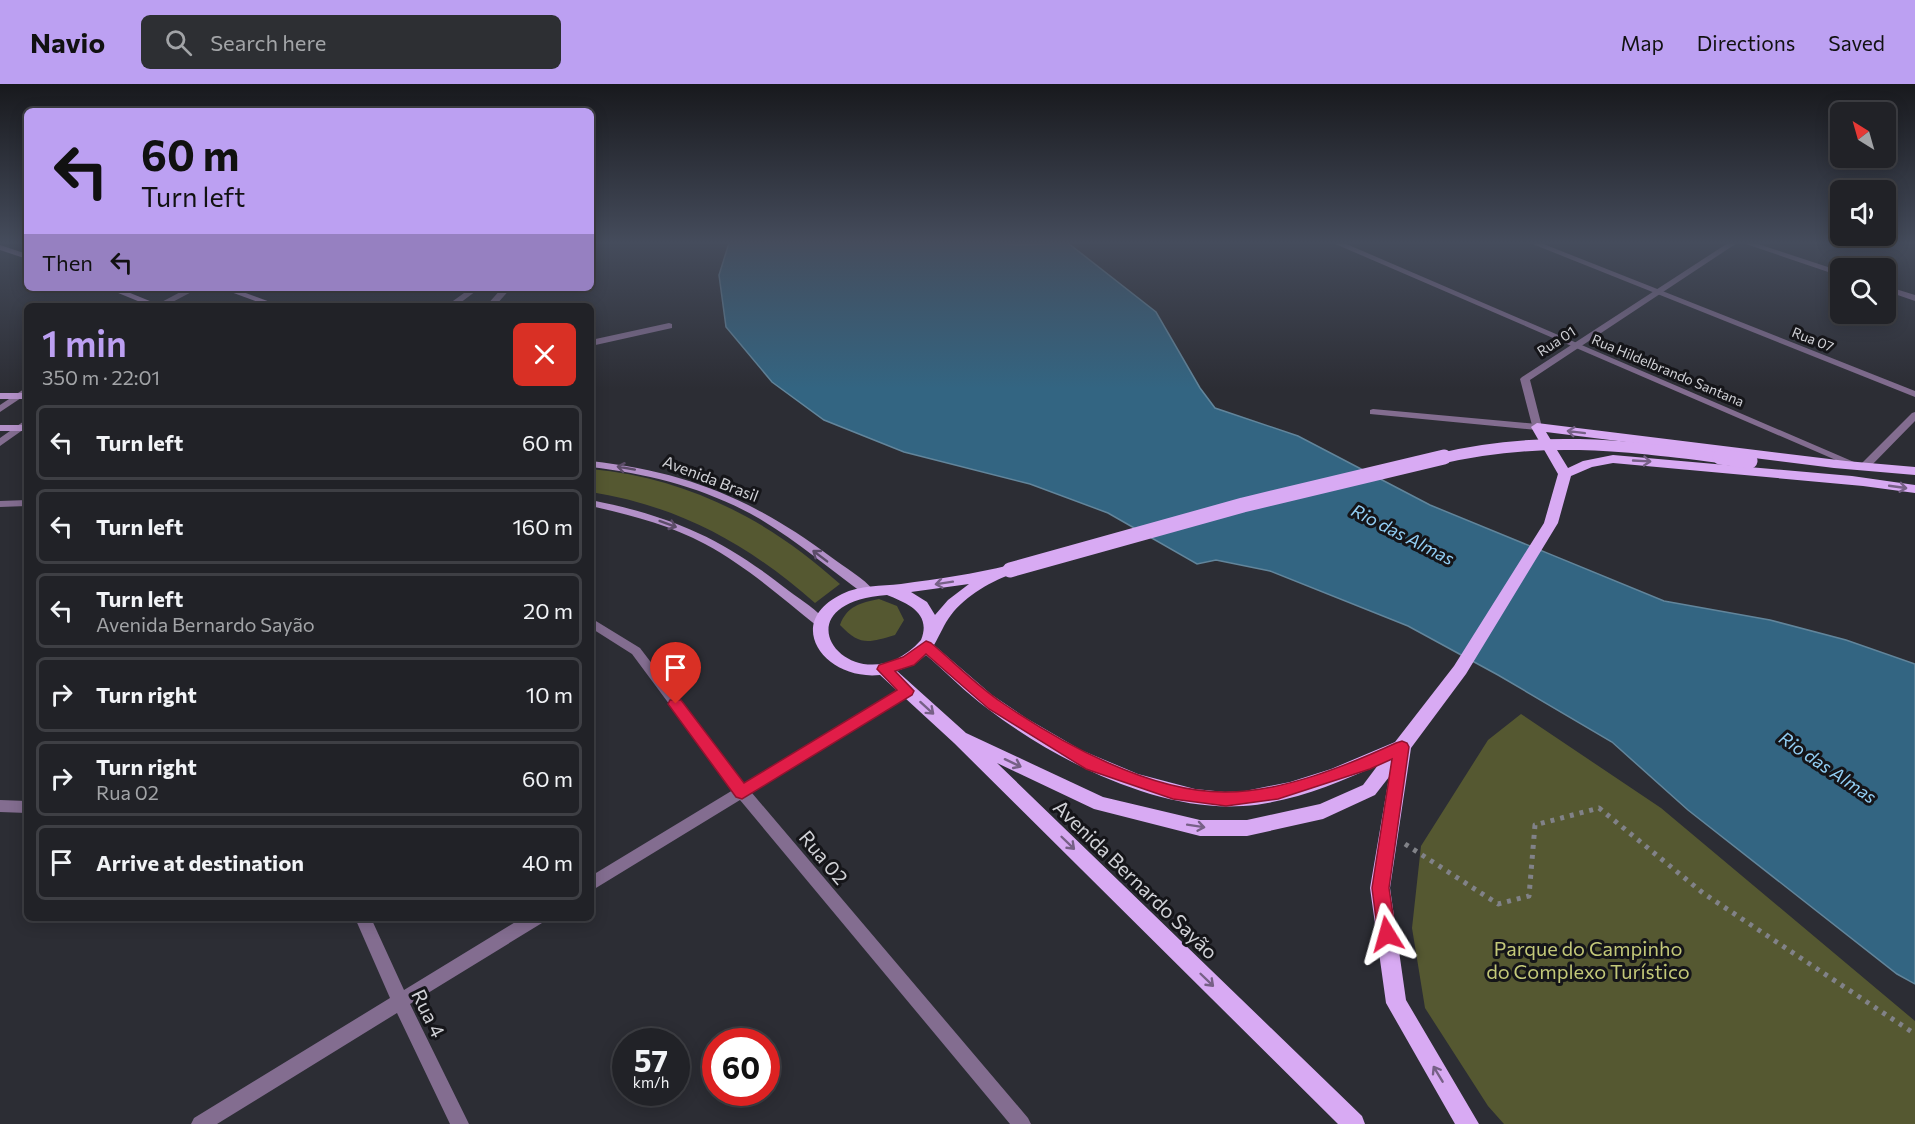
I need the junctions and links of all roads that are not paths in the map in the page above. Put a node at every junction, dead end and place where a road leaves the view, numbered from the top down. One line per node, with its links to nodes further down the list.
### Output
1 (119, 292): 10 (main road)
2 (188, 292): 11 (street)
3 (234, 292): 12 (main road)
4 (471, 292): 13 (street)
5 (504, 292): 14 (street)
6 (1451, 292): 17 (street, Rua Hildelbrando Santana)
7 (1658, 292): 17 (street, Rua 01); 18 (street, Rua 07)
8 (1896, 292): 9 (street)
9 (1915, 298)
10 (150, 303)
11 (164, 303)
12 (268, 303)
13 (454, 303)
14 (493, 303)
15 (669, 326): 16 (street)
16 (594, 342)
17 (1577, 345): 25 (street, Rua 01); 31 (street, Rua Hildelbrando Santana)
18 (1915, 394)
19 (0, 396): 20 (main road)
20 (22, 396): 21 (street)
21 (0, 409)
22 (1373, 412): 25 (street)
23 (1915, 415): 31 (street)
24 (24, 426): 26 (main road); 27 (street)
25 (1537, 427): 30 (main road, one-way to 25); 33 (main road, Rua 01)
26 (0, 428)
27 (0, 443)
28 (1754, 462): 30 (main road); 34 (main road); 39 (main road, bridge)
29 (594, 464): 41 (main road, Avenida Brasil, one-way to 29)
30 (1842, 464): 31 (main road)
31 (1861, 465): 32 (main road)
32 (1915, 471)
33 (1565, 474): 34 (main road, one-way to 34); 48 (main road)
34 (1861, 482): 35 (main road, one-way to 35)
35 (1915, 489)
36 (24, 503): 37 (street)
37 (0, 504)
38 (594, 505): 42 (main road, one-way to 42)
39 (1005, 571): 40 (main road, one-way to 40); 44 (main road)
40 (887, 590): 41 (main road); 44 (main road)
41 (868, 591): 42 (main road)
42 (821, 623): 45 (main road)
43 (594, 624): 49 (street, Rua 02)
44 (929, 641): 45 (main road); 48 (main road)
45 (884, 669): 46 (main road, Avenida Bernardo Sayão)
46 (907, 691): 47 (main road, Avenida Bernardo Sayão, one-way to 47); 49 (street)
47 (960, 738): 48 (main road, one-way to 48); 59 (main road, Avenida Bernardo Sayão, one-way to 59)
48 (1402, 747): 60 (main road, one-way to 48)
49 (742, 792): 52 (street); 58 (street, Rua 02)
50 (0, 806): 51 (street)
51 (24, 807)
52 (594, 882)
53 (364, 921): 55 (street, Rua 4)
54 (531, 921): 55 (street)
55 (400, 1001): 56 (street); 57 (street, Rua 4)
56 (200, 1124)
57 (460, 1124)
58 (1022, 1124)
59 (1354, 1124)
60 (1468, 1124)

